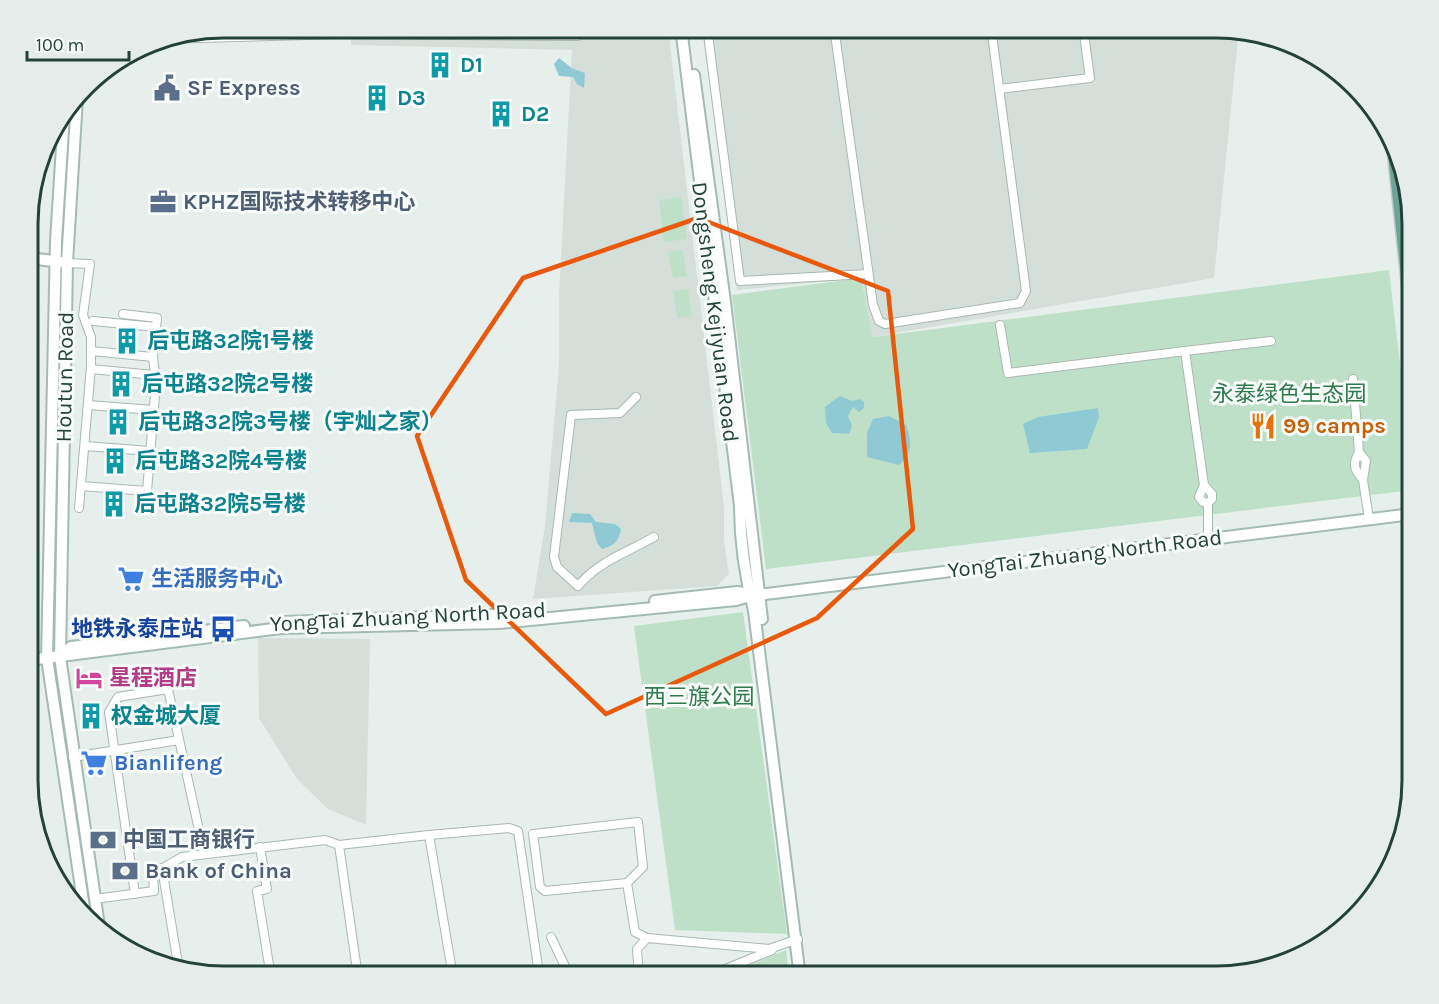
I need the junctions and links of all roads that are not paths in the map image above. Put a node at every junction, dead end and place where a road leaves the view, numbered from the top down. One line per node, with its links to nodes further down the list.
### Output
1 (682, 38): 37 (street, Dongsheng Kejiyuan Road)
2 (689, 38): 37 (street, Dongsheng Kejiyuan Road)
3 (708, 38): 14 (street)
4 (836, 38): 14 (street)
5 (992, 38): 7 (street)
6 (1085, 38): 7 (street)
7 (999, 89): 14 (street)
8 (75, 112): 13 (street, Houtun Road)
9 (64, 128): 13 (street, Houtun Road)
10 (1398, 187): 11 (main road)
11 (1401, 219)
12 (38, 259): 13 (street)
13 (61, 262): 20 (street); 38 (street, Houtun Road); 39 (street)
14 (868, 274)
15 (123, 314): 18 (street)
16 (93, 321): 18 (street)
17 (1000, 325): 21 (street)
18 (156, 327): 22 (street)
19 (1271, 341): 21 (street)
20 (91, 351): 22 (street); 23 (street)
21 (1185, 351): 36 (street)
22 (153, 357): 24 (street)
23 (91, 369): 24 (street); 27 (street)
24 (154, 375): 28 (street)
25 (1353, 379): 34 (street)
26 (636, 397): 35 (street)
27 (88, 405): 28 (street); 29 (street)
28 (153, 410): 30 (street)
29 (85, 446): 30 (street); 31 (street)
30 (150, 451): 31 (street)
31 (81, 486): 32 (street)
32 (79, 508)
33 (1401, 515): 34 (street, YongTai Zhuang North Road)
34 (1369, 519): 36 (street, YongTai Zhuang North Road)
35 (654, 537)
36 (1208, 538): 37 (street, YongTai Zhuang North Road)
37 (753, 595): 38 (street, YongTai Zhuang North Road); 64 (street); 65 (street)
38 (60, 657): 39 (street, YongTai Zhuang North Road); 43 (street, Houtun Road)
39 (47, 658): 40 (street, YongTai Zhuang North Road); 51 (street)
40 (38, 659)
41 (179, 740): 42 (street); 42 (street); 47 (street)
42 (113, 752): 43 (street); 50 (street)
43 (73, 757): 52 (street, Houtun Road)
44 (429, 835): 45 (street); 59 (street); 60 (street)
45 (339, 845): 46 (street); 58 (street)
46 (260, 847): 47 (street); 57 (street)
47 (204, 853): 48 (street)
48 (162, 868): 50 (street); 56 (street)
49 (627, 884): 49 (street); 55 (street)
50 (135, 894): 52 (street)
51 (78, 897)
52 (95, 899): 53 (street, Houtun Road)
53 (98, 917)
54 (551, 936): 61 (street)
55 (647, 938): 62 (street); 63 (street)
56 (177, 960)
57 (269, 966)
58 (356, 966)
59 (451, 966)
60 (538, 966)
61 (565, 966)
62 (638, 966)
63 (733, 966)
64 (799, 966)
65 (804, 966)

